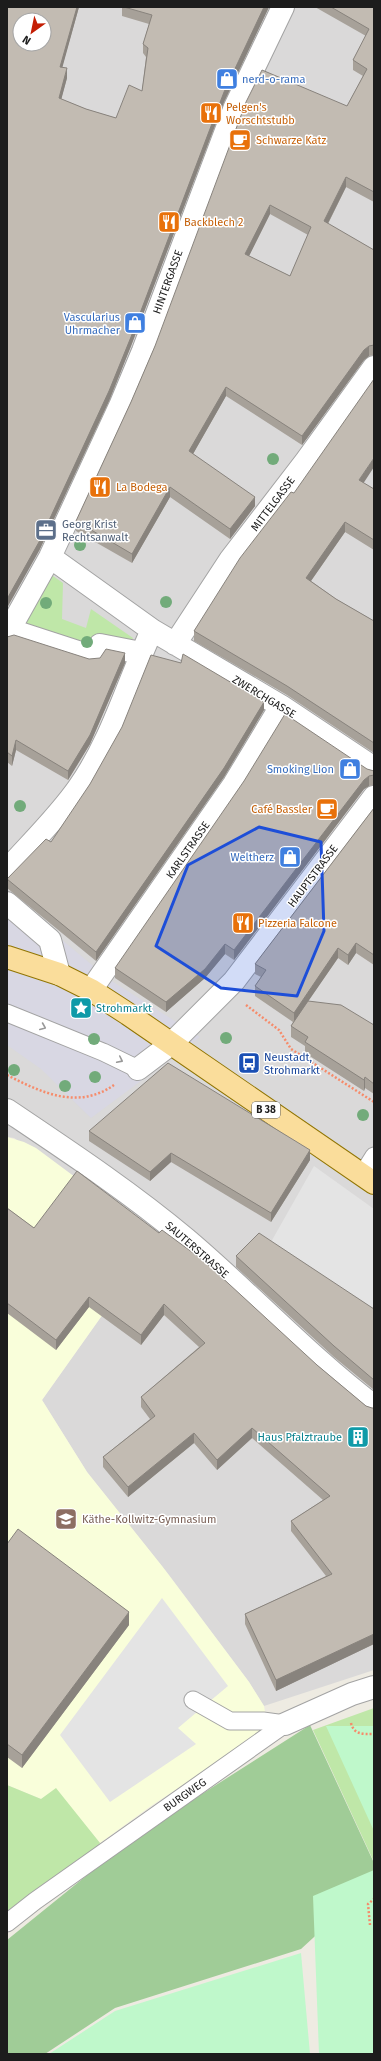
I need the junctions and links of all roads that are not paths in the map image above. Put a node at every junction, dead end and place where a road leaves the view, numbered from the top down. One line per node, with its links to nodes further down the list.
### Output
1 (284, 7): 3 (street, HINTERGASSE)
2 (374, 367): 6 (street, MITTELGASSE)
3 (50, 557): 4 (street, ZWERCHGASSE); 5 (street)
4 (152, 630): 6 (street, ZWERCHGASSE); 7 (street)
5 (8, 632): 7 (street)
6 (175, 644): 8 (street, ZWERCHGASSE)
7 (141, 653): 11 (street)
8 (281, 706): 9 (street, ZWERCHGASSE); 15 (street, KARLSTRASSE)
9 (374, 768)
10 (374, 797): 17 (street, HAUPTSTRASSE)
11 (7, 870)
12 (7, 903): 14 (street)
13 (7, 957): 14 (main road, B 38)
14 (59, 974): 15 (main road, B 38)
15 (91, 990): 17 (main road, B 38)
16 (7, 1013): 18 (lane, one-way to 18)
17 (171, 1044): 18 (street); 21 (main road, B 38)
18 (138, 1069)
19 (7, 1110): 22 (street, SAUTERSTRASSE)
20 (374, 1156): 21 (lane)
21 (368, 1179)
22 (374, 1406)
23 (374, 1687): 25 (street, BURGWEG)
24 (193, 1700): 25 (lane)
25 (284, 1724): 26 (lane, BURGWEG)
26 (7, 1923)

